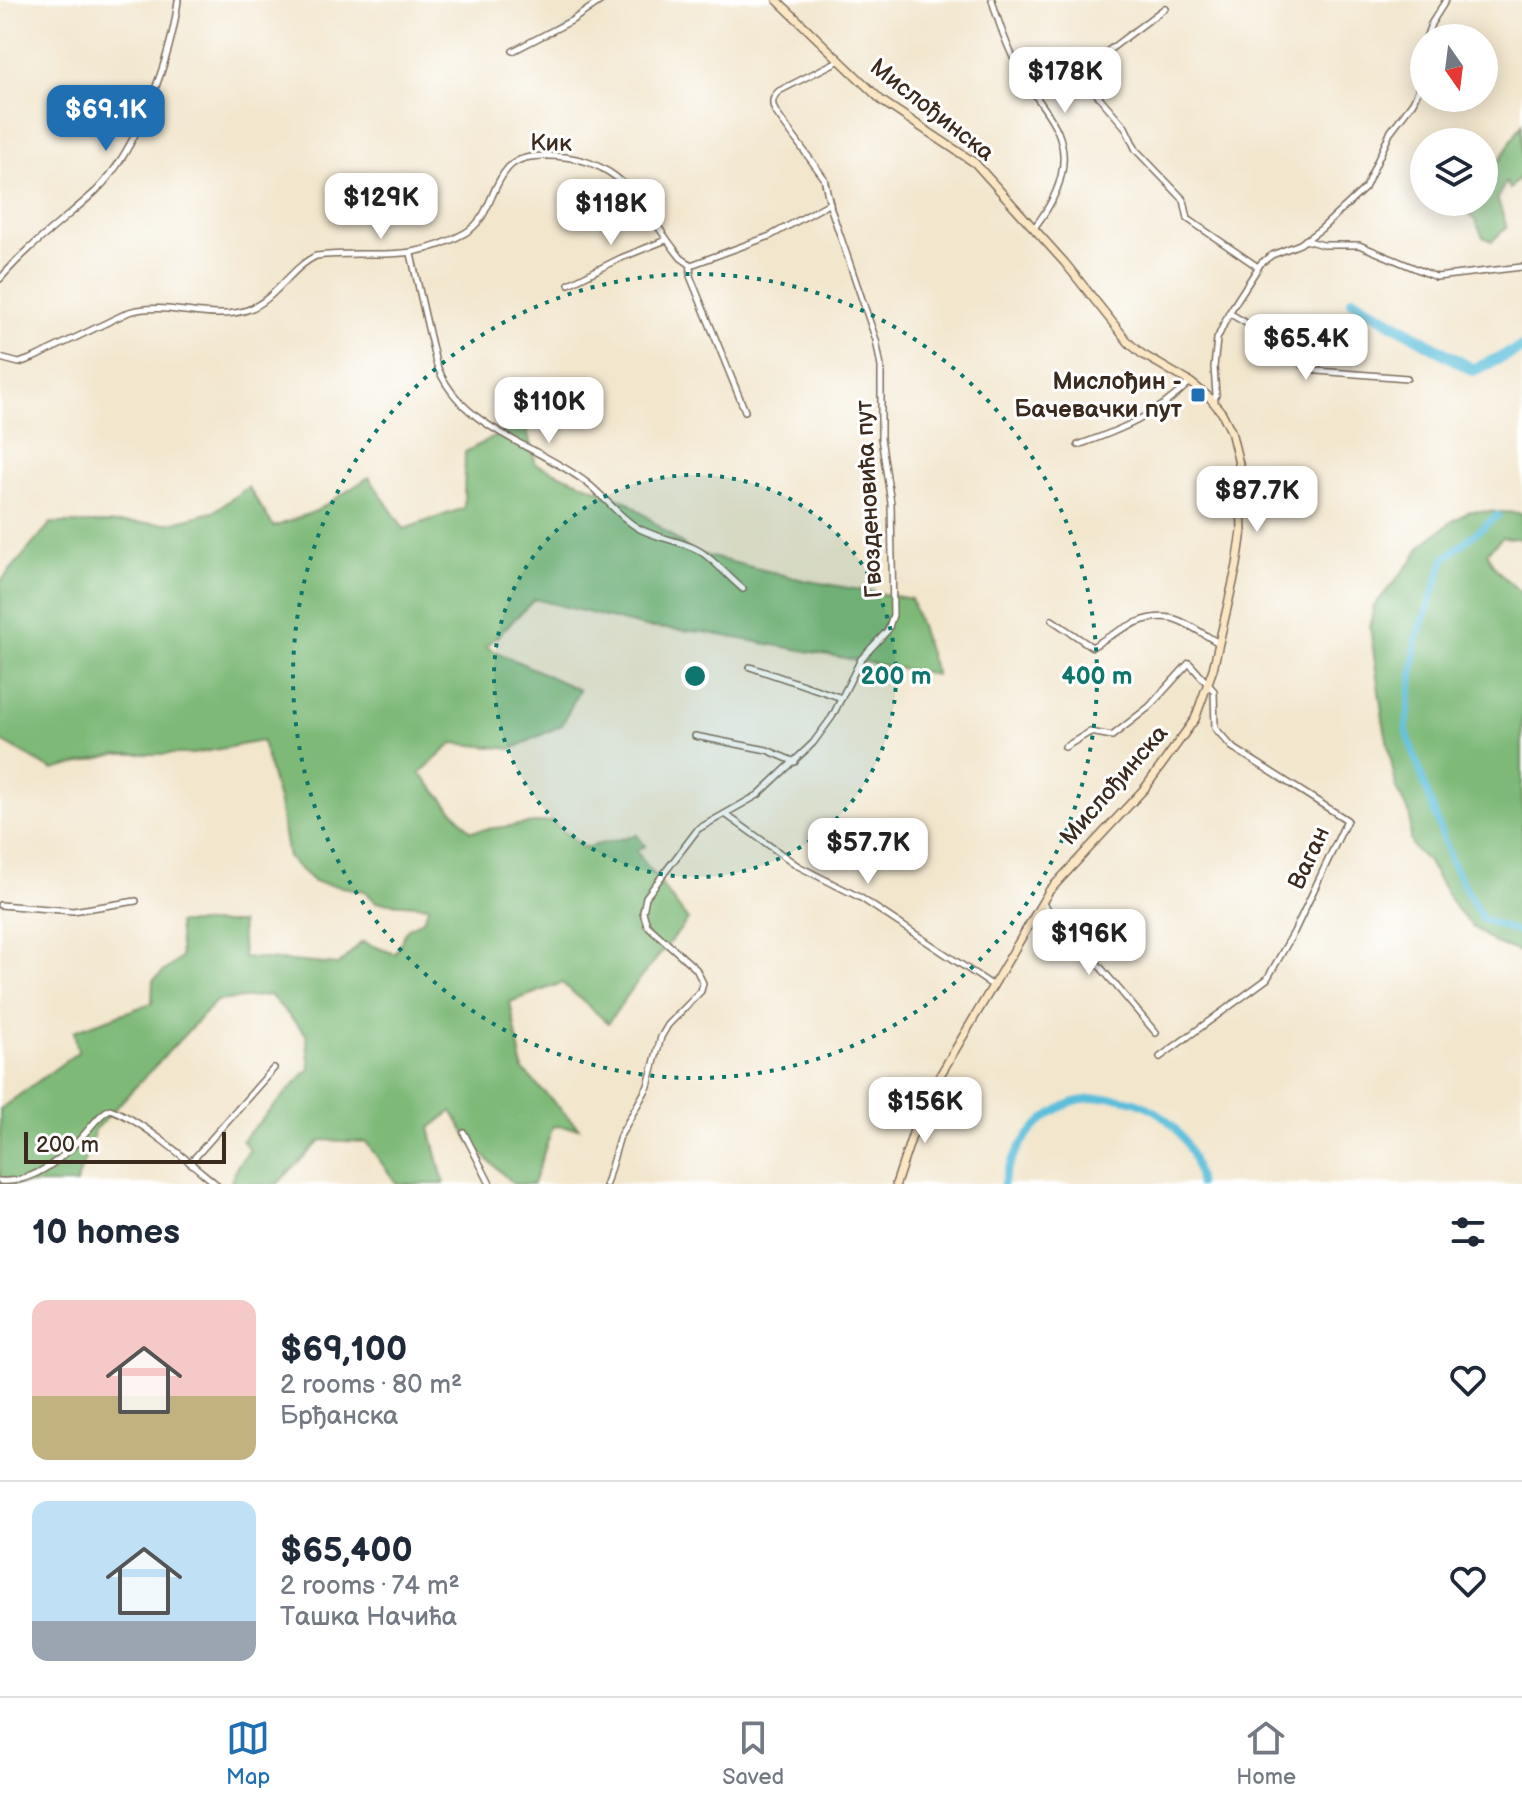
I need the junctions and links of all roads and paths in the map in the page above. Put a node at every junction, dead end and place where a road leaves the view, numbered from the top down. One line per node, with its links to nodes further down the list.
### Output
1 (178, 0): 19 (street)
2 (602, 0): 8 (street)
3 (777, 0): 9 (main road, Мислођинска)
4 (992, 0): 12 (street)
5 (1446, 0): 7 (street)
6 (1165, 8): 17 (street)
7 (1433, 24)
8 (513, 51)
9 (840, 60): 11 (street, Гвозденовића пут); 12 (main road, Мислођинска)
10 (1410, 106): 14 (street)
11 (830, 203): 16 (street); 33 (street, Гвозденовића пут)
12 (1034, 229): 24 (main road, Мислођинска)
13 (666, 240): 15 (street, Кик); 16 (street, Кик); 20 (street)
14 (1305, 240): 17 (street); 18 (street)
15 (411, 254): 22 (street, Кик); 28 (street)
16 (691, 265): 26 (street)
17 (1258, 267): 21 (street)
18 (1522, 267)
19 (0, 279)
20 (569, 284)
21 (1229, 313): 23 (street); 25 (street)
22 (0, 358)
23 (1407, 378)
24 (1190, 382): 25 (main road, Мислођинска); 27 (street)
25 (1213, 402): 30 (main road, Мислођинска)
26 (745, 411)
27 (1078, 445)
28 (743, 589)
29 (1052, 620): 30 (street)
30 (1219, 643): 32 (main road, Мислођинска)
31 (750, 667): 33 (street)
32 (1209, 682): 35 (street); 39 (main road, Мислођинска); 43 (street, Ваган)
33 (842, 698): 36 (street, Гвозденовића пут)
34 (695, 736): 36 (street)
35 (1065, 747)
36 (795, 762): 37 (street, Гвозденовића пут)
37 (725, 814): 41 (street); 50 (street, Гвозденовића пут)
38 (136, 901): 40 (street)
39 (1041, 903): 41 (main road, Мислођинска); 42 (street)
40 (0, 905)
41 (992, 985): 51 (main road, Мислођинска)
42 (1156, 1033)
43 (1160, 1057)
44 (274, 1068): 46 (street)
45 (464, 1133): 49 (street)
46 (190, 1163): 47 (street); 48 (street)
47 (0, 1181)
48 (216, 1184)
49 (490, 1184)
50 (606, 1184)
51 (896, 1184)

